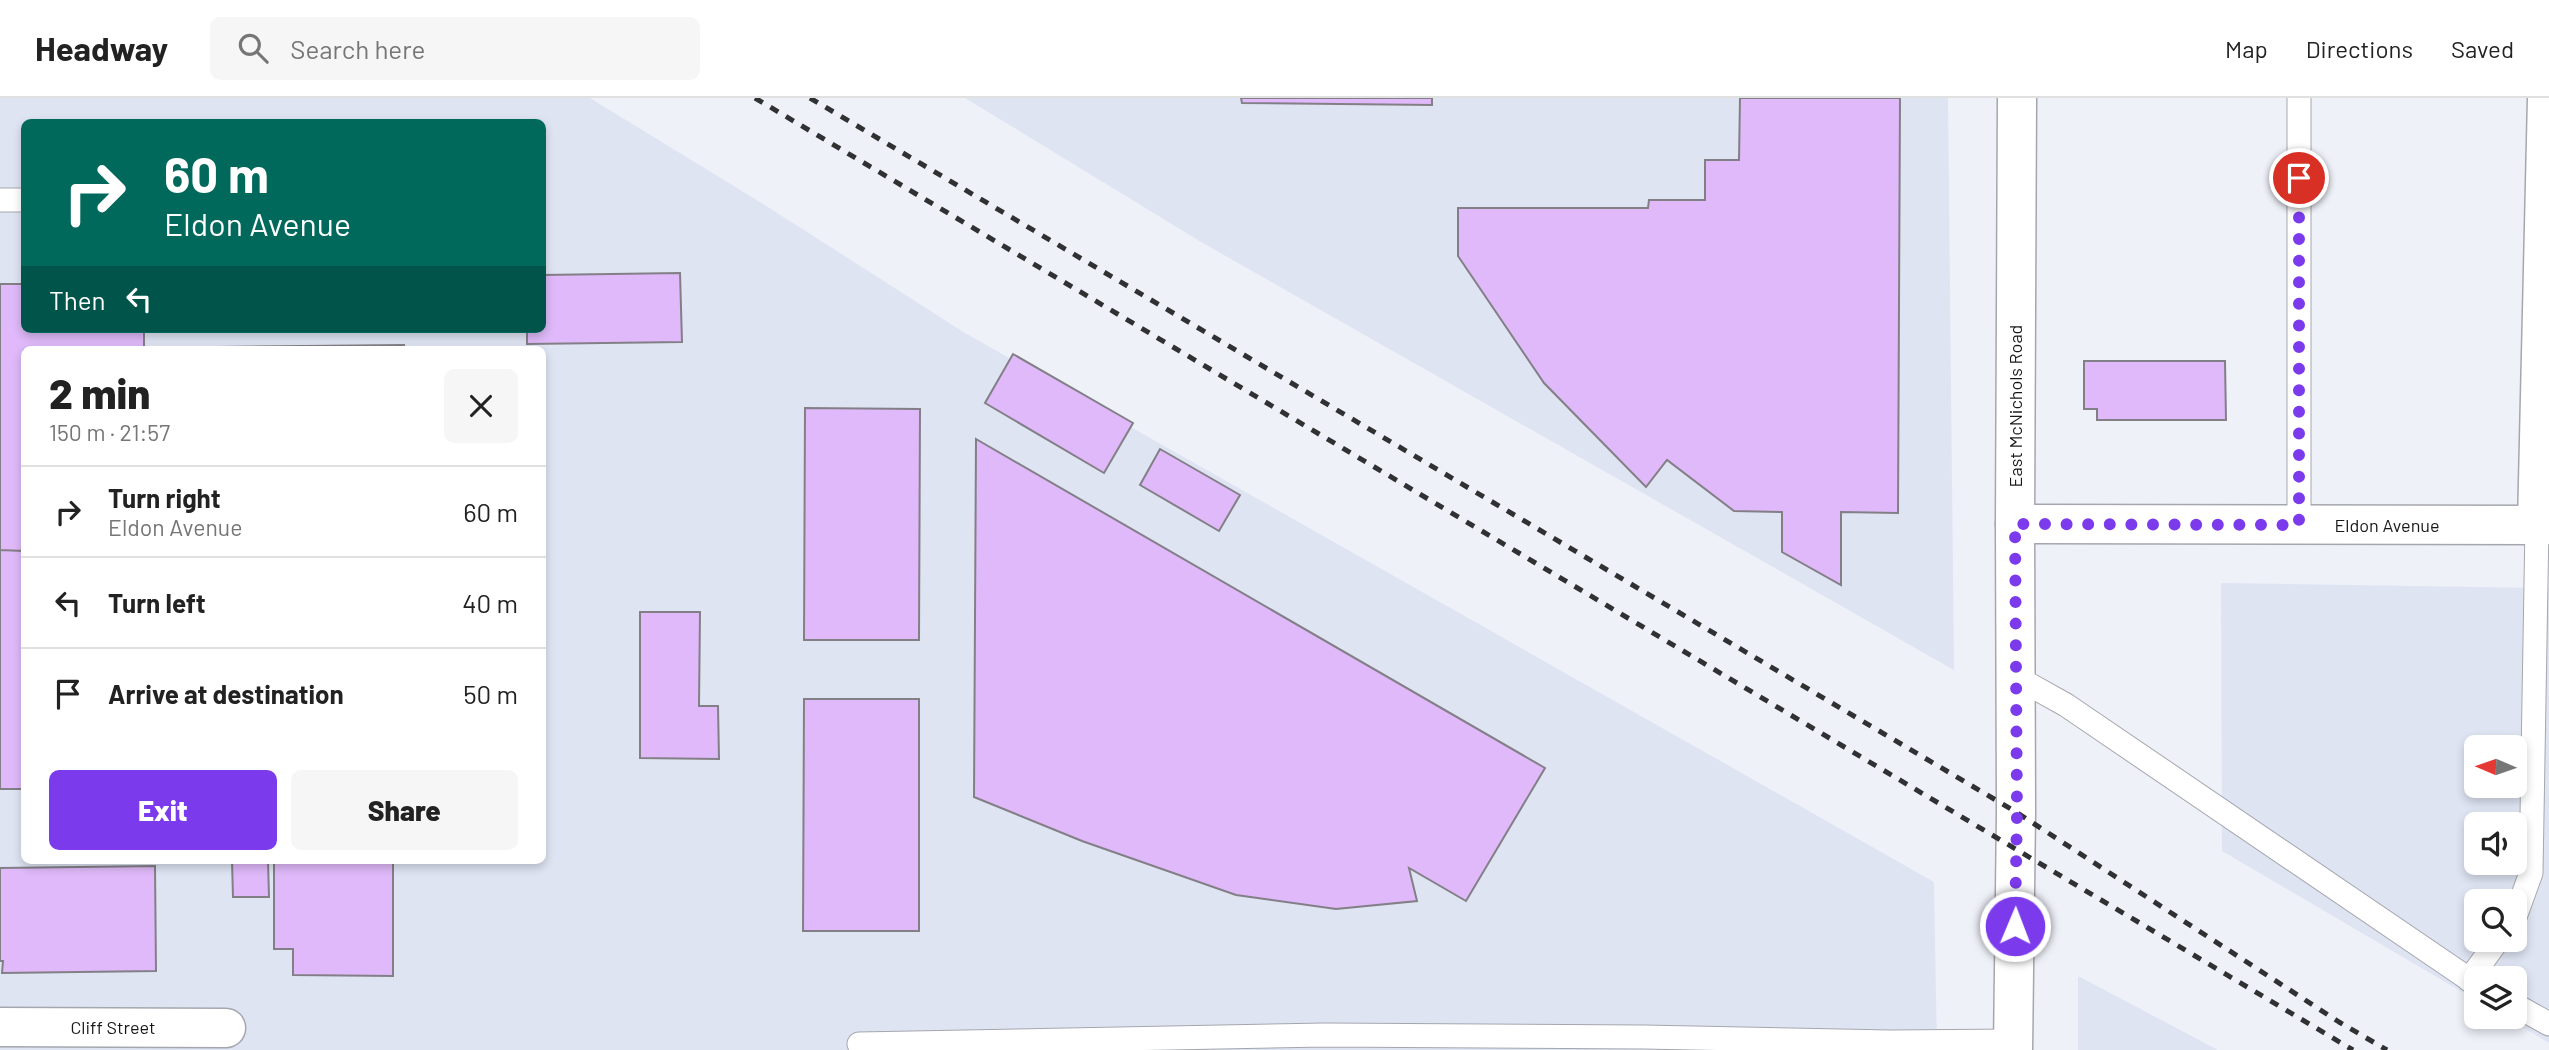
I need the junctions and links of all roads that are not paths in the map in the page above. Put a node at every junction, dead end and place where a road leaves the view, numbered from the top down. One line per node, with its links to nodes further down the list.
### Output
1 (2017, 98): 6 (street, East McNichols Road)
2 (2299, 98): 7 (lane)
3 (2547, 98): 8 (street)
4 (0, 200): 5 (lane)
5 (21, 200)
6 (2015, 524): 7 (street, Eldon Avenue); 9 (street, East McNichols Road)
7 (2299, 525): 8 (street, Eldon Avenue)
8 (2543, 525): 10 (lane)
9 (2015, 677): 11 (lane); 17 (street, East McNichols Road)
10 (2525, 889)
11 (2464, 976)
12 (2527, 1012): 13 (lane)
13 (2549, 1024)
14 (0, 1027): 15 (street, Cliff Street)
15 (226, 1028)
16 (859, 1044): 17 (lane)
17 (2013, 1046)

